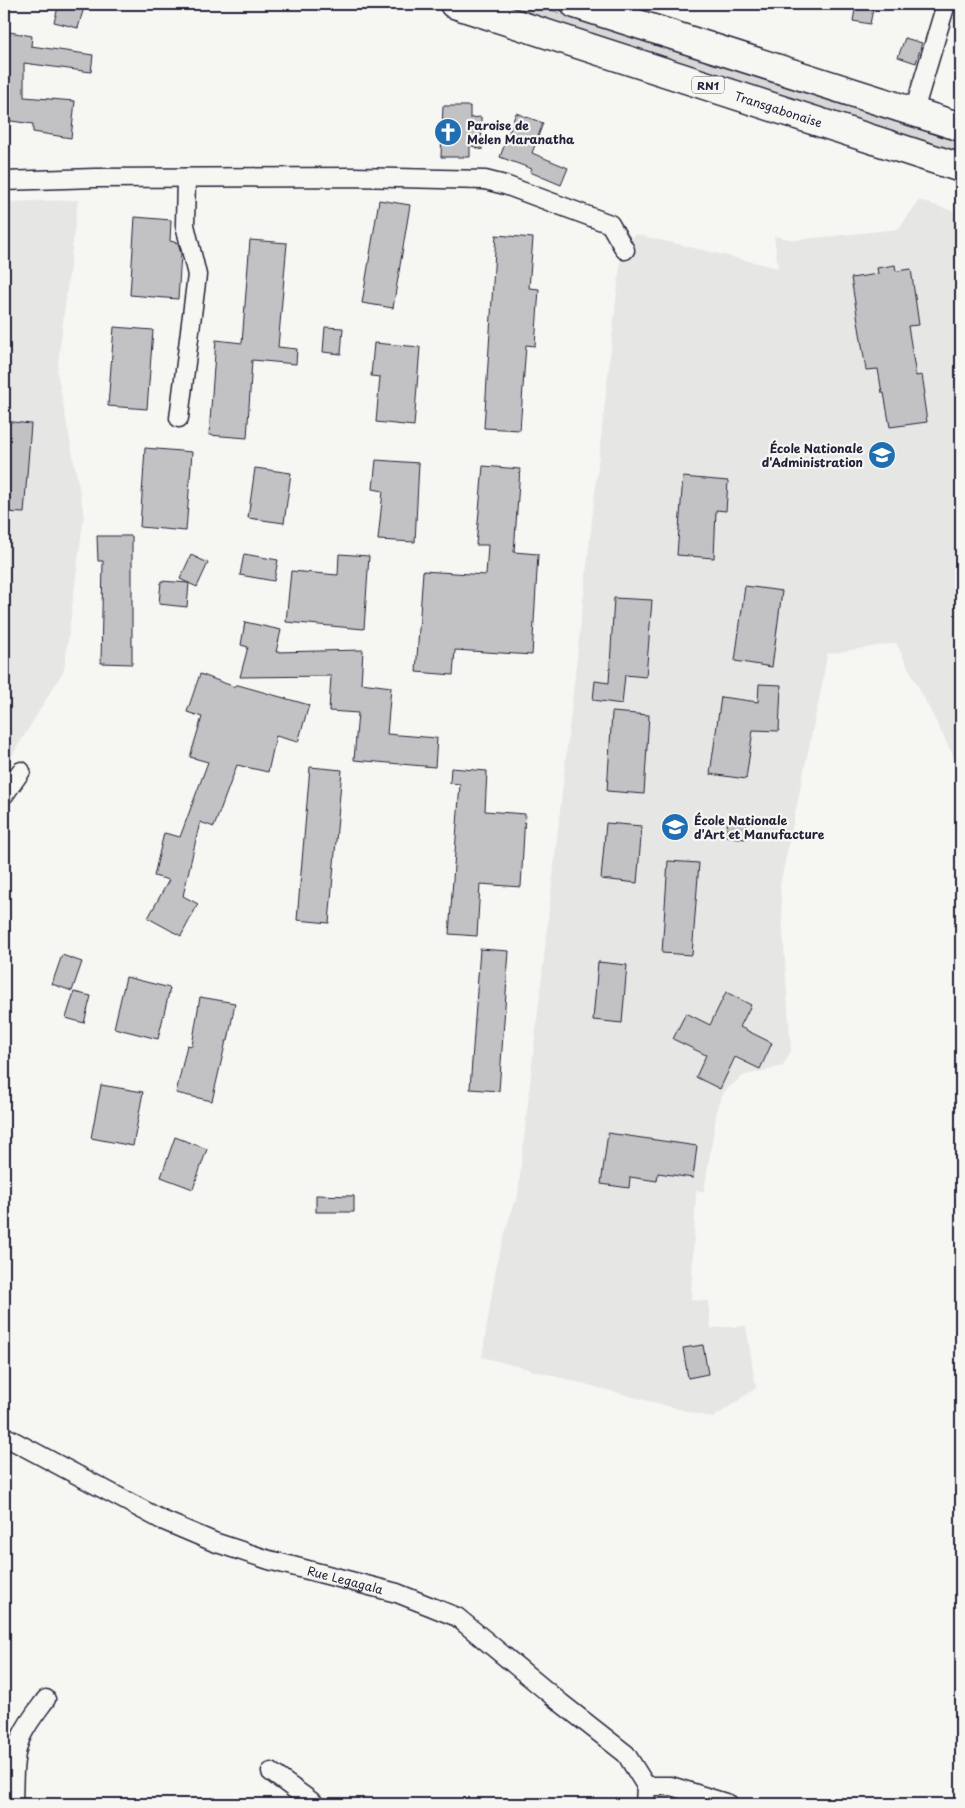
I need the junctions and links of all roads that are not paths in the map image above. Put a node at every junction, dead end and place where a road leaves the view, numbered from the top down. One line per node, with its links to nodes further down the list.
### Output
1 (454, 4): 6 (highway, Transgabonaise / RN1)
2 (575, 4): 4 (highway)
3 (946, 4): 4 (street)
4 (914, 111): 5 (highway)
5 (961, 127)
6 (961, 168)
7 (186, 178): 8 (street); 9 (street); 10 (street)
8 (4, 181)
9 (625, 250)
10 (178, 418)
11 (21, 771): 12 (street)
12 (4, 795)
13 (4, 1436): 16 (street, Rue Legagala)
14 (46, 1699): 17 (street)
15 (271, 1772): 18 (street)
16 (646, 1786): 19 (street); 20 (street)
17 (14, 1804)
18 (315, 1804)
19 (645, 1804)
20 (729, 1804)

